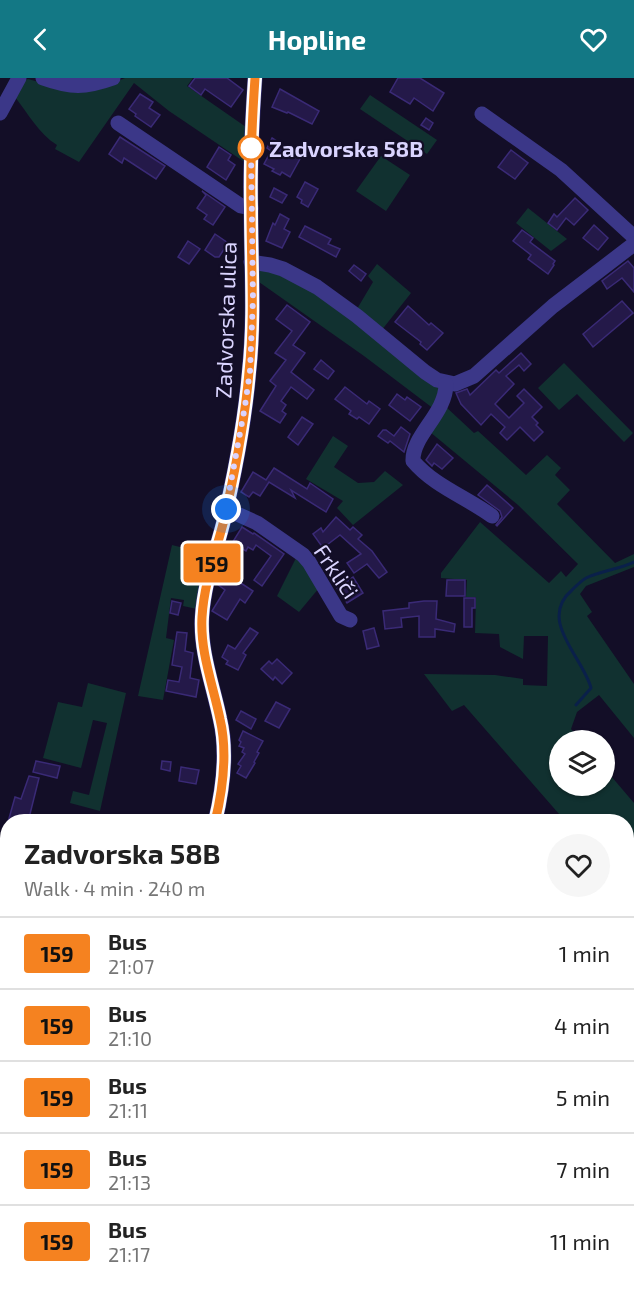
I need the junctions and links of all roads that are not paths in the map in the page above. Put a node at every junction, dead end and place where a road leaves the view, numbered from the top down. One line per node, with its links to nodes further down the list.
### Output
1 (19, 78): 5 (street)
2 (43, 78): 3 (street)
3 (113, 78)
4 (255, 78): 8 (street, Zadvorska ulica)
5 (0, 113)
6 (482, 114): 9 (street)
7 (118, 123): 8 (street)
8 (250, 208): 11 (street, Zadvorska ulica)
9 (634, 237)
10 (634, 244): 12 (street)
11 (251, 262): 12 (street); 13 (street, Zadvorska ulica)
12 (446, 384): 14 (street)
13 (226, 509): 15 (street, Frkliči); 16 (street, Zadvorska ulica)
14 (492, 516)
15 (350, 620)
16 (216, 814)

